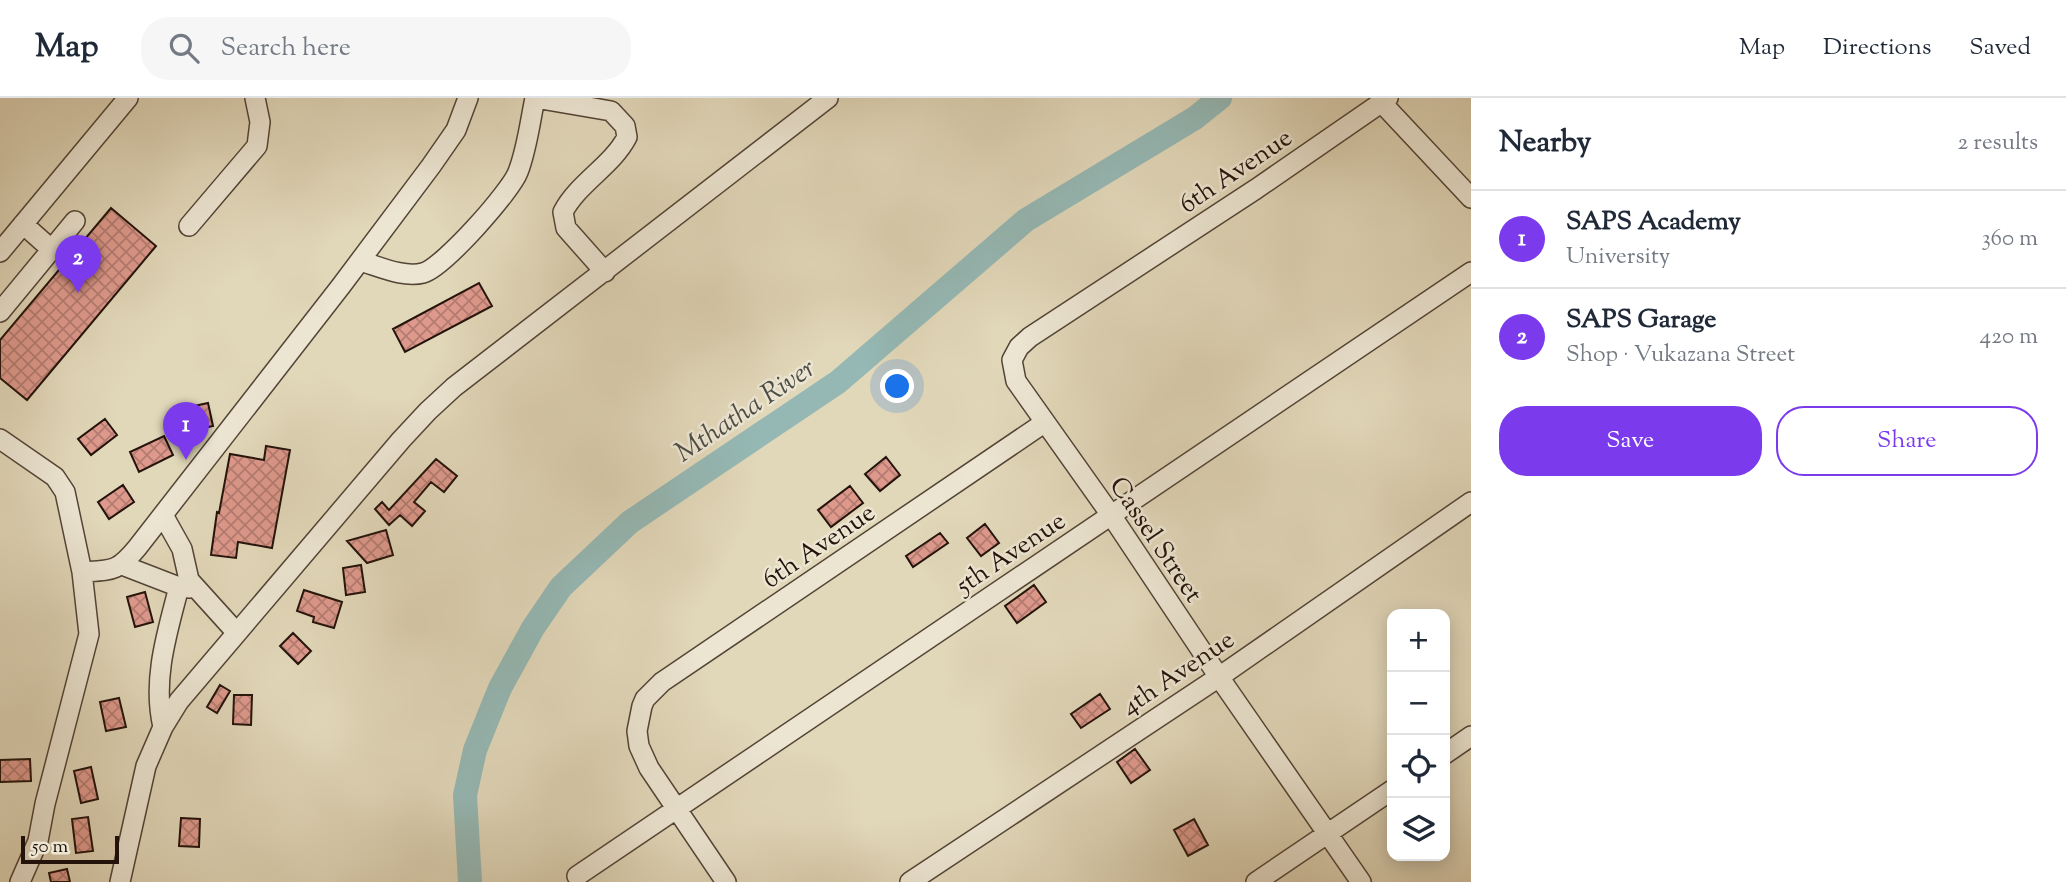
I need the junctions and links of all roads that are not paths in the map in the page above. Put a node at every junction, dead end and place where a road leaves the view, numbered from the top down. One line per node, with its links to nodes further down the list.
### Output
1 (128, 98): 10 (street)
2 (255, 98): 11 (street)
3 (468, 98): 14 (street)
4 (535, 98): 7 (street); 14 (street)
5 (828, 98): 15 (street)
6 (1385, 101): 8 (street); 18 (street, 6th Avenue)
7 (606, 104): 15 (street)
8 (1471, 198)
9 (75, 221): 12 (street)
10 (23, 224): 12 (street); 13 (street)
11 (189, 226)
12 (51, 249): 17 (street)
13 (0, 252)
14 (360, 261): 23 (street)
15 (605, 272): 27 (street)
16 (1471, 272): 22 (street, 5th Avenue)
17 (0, 312)
18 (1012, 360): 19 (street, Cassel Street)
19 (1044, 423): 22 (street, Cassel Street); 33 (street, 6th Avenue)
20 (0, 439): 25 (street)
21 (1471, 502): 28 (street, 4th Avenue)
22 (1111, 515): 28 (street, Cassel Street); 33 (street, 5th Avenue)
23 (163, 516): 24 (street); 26 (street)
24 (122, 565): 25 (street); 26 (street)
25 (82, 572): 36 (street)
26 (187, 588): 27 (street); 29 (street)
27 (236, 632): 29 (street)
28 (1219, 677): 34 (street, Cassel Street); 39 (street, 4th Avenue)
29 (163, 727): 37 (street)
30 (1471, 736): 31 (street)
31 (1450, 751)
32 (1387, 793): 34 (street)
33 (676, 808): 35 (street, 5th Avenue); 38 (street)
34 (1329, 833): 40 (street); 41 (street, Cassel Street)
35 (577, 876)
36 (20, 882)
37 (120, 882)
38 (726, 882)
39 (910, 882)
40 (1256, 882)
41 (1362, 882)

